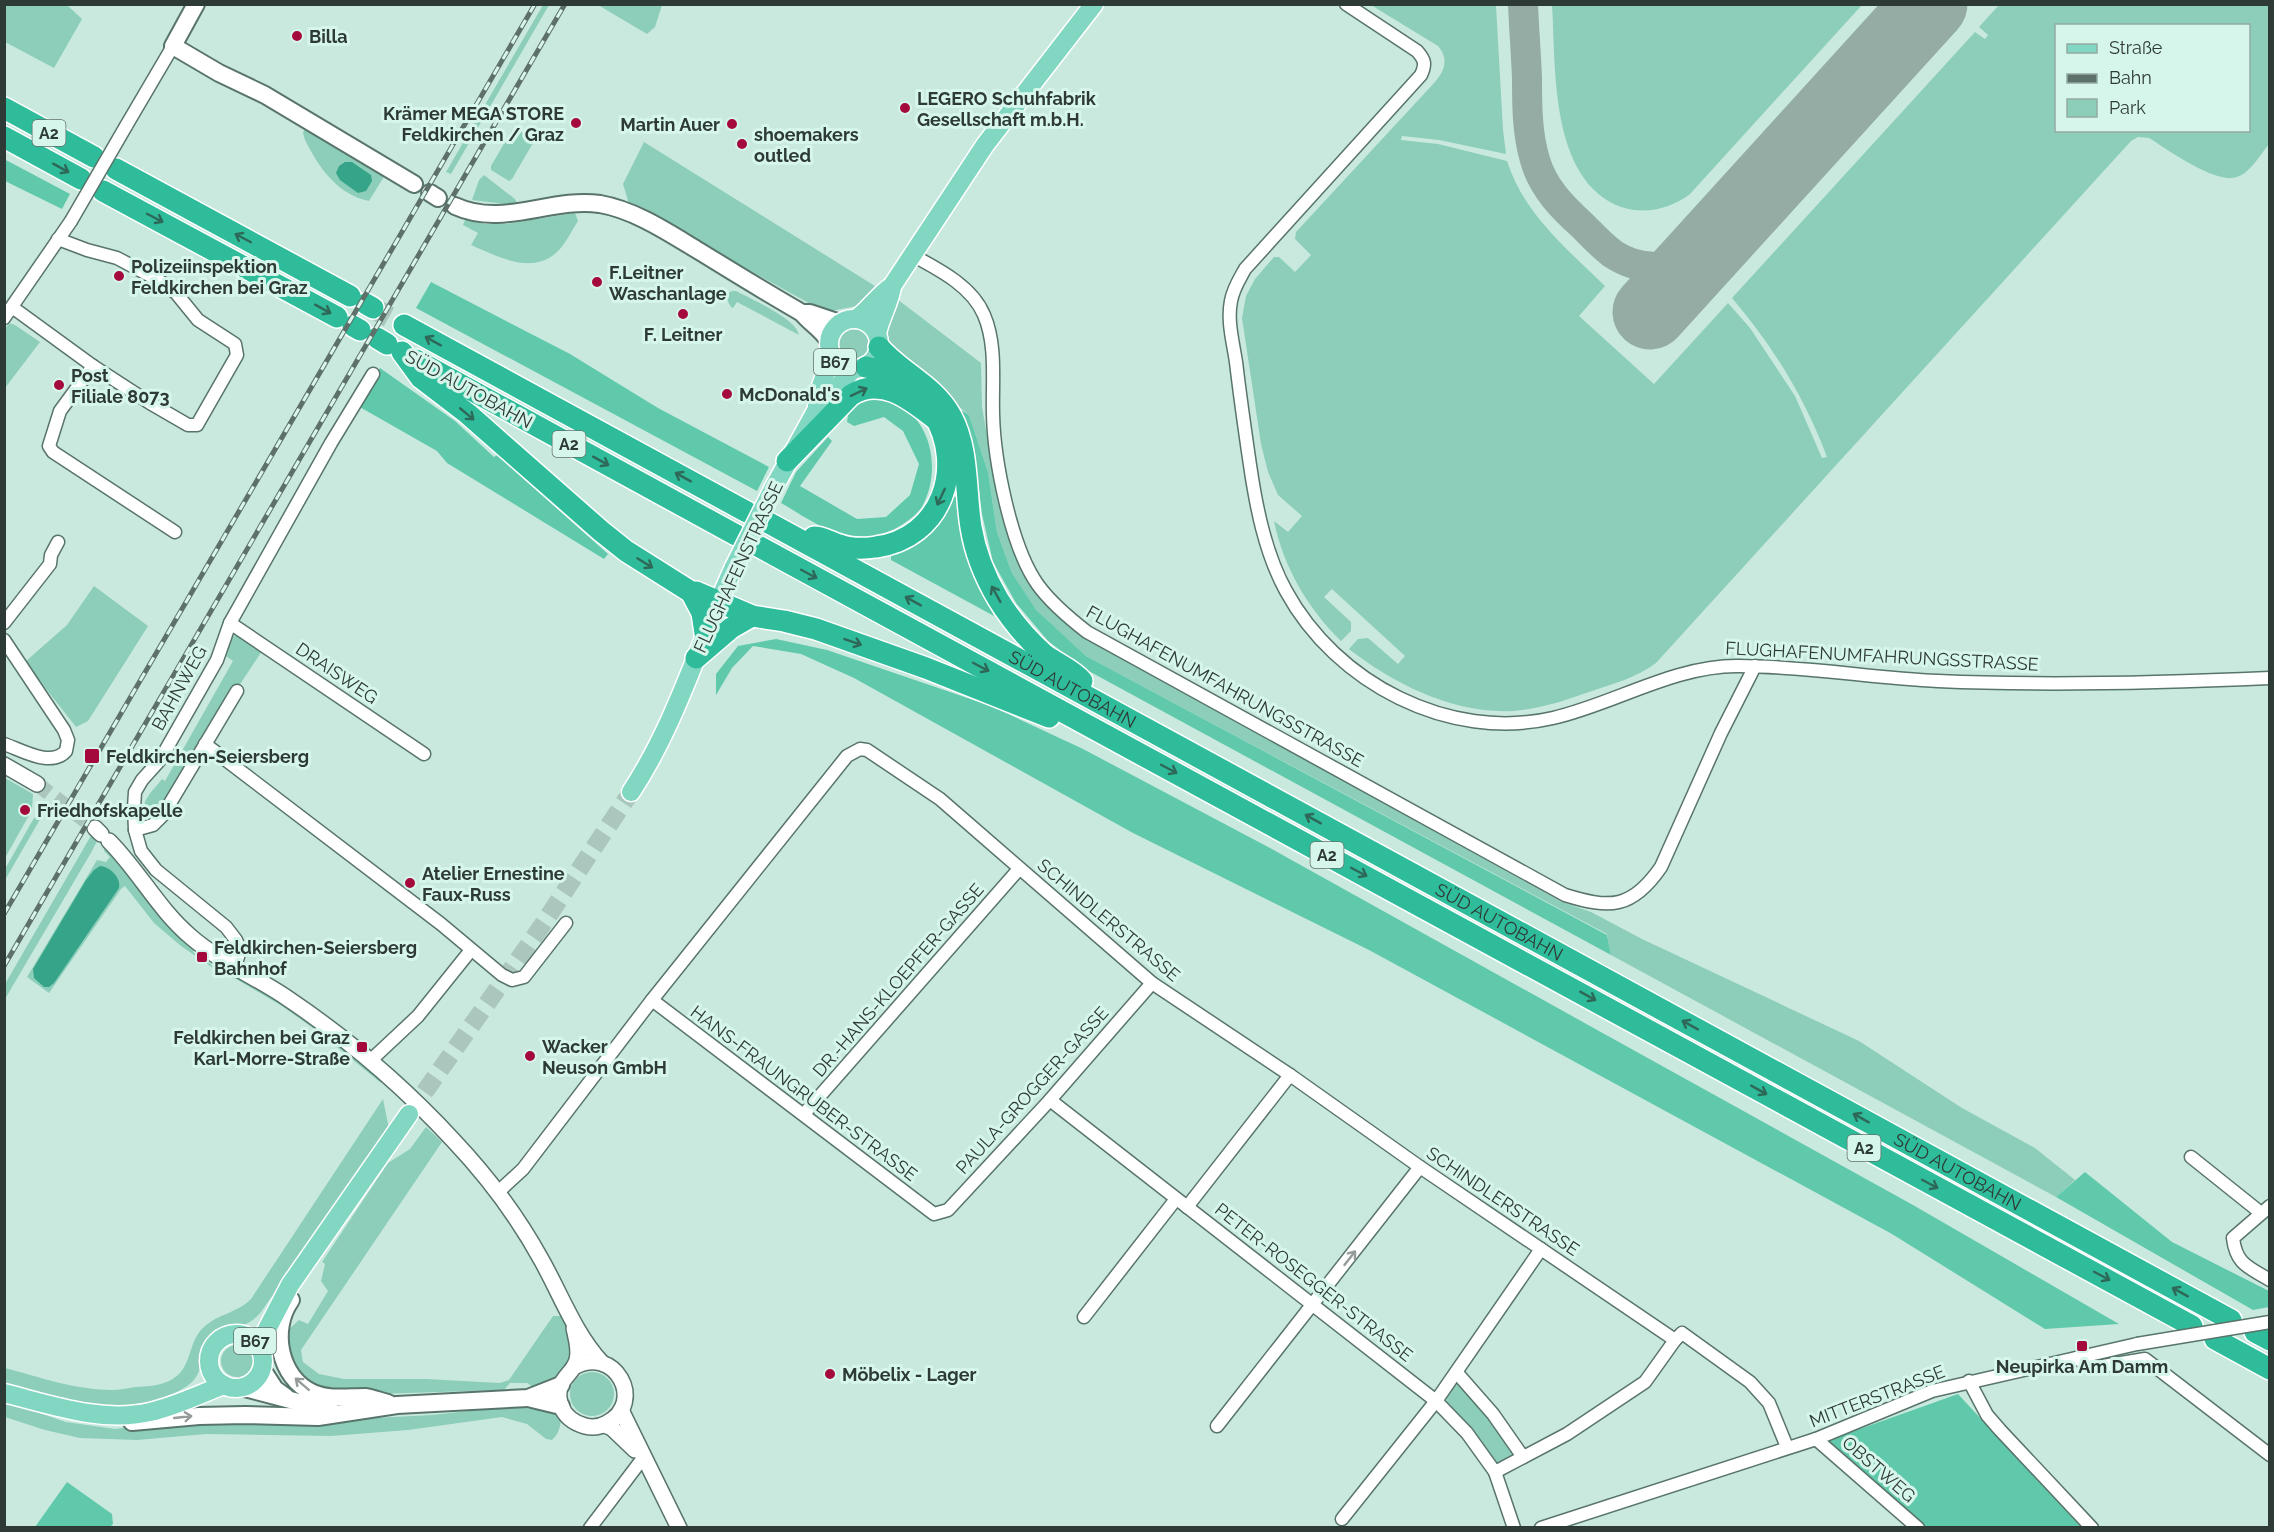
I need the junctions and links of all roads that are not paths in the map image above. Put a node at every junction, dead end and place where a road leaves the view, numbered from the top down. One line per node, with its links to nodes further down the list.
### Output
1 (196, 4): 4 (main road)
2 (1094, 4): 14 (main road, FLUGHAFENSTRASSE / B67)
3 (1346, 4): 44 (street, FLUGHAFENUMFAHRUNGSSTRASSE)
4 (174, 46): 10 (main road); 13 (street, bridge)
5 (4, 108): 7 (highway, A2)
6 (4, 137): 9 (highway, A2, one-way to 9)
7 (94, 157)
8 (116, 169): 29 (highway, SÜD AUTOBAHN / A2, one-way to 8)
9 (81, 179)
10 (414, 184)
11 (104, 190): 20 (highway, SÜD AUTOBAHN / A2, one-way to 20)
12 (454, 207): 17 (main road)
13 (58, 239): 16 (street); 23 (street)
14 (912, 255): 15 (main road, FLUGHAFENSTRASSE / B67); 44 (street, FLUGHAFENUMFAHRUNGSSTRASSE)
15 (892, 286): 19 (main road, FLUGHAFENSTRASSE / B67); 21 (main road, FLUGHAFENSTRASSE / B67)
16 (12, 307): 18 (street); 23 (street)
17 (802, 313): 19 (main road); 22 (main road)
18 (4, 318)
19 (848, 321): 21 (main road, B67); 22 (main road, FLUGHAFENSTRASSE / B67)
20 (373, 336): 32 (highway, SÜD AUTOBAHN / A2, one-way to 32); 36 (highway, one-way to 36)
21 (878, 340): 24 (main road, FLUGHAFENSTRASSE / B67); 47 (highway, one-way to 21)
22 (829, 348): 24 (main road, B67); 26 (main road, FLUGHAFENSTRASSE / B67)
23 (93, 366): 31 (street)
24 (859, 369): 26 (main road, FLUGHAFENSTRASSE / B67); 27 (highway)
25 (373, 374): 40 (street, BAHNWEG)
26 (817, 409): 28 (main road, FLUGHAFENSTRASSE / B67)
27 (938, 421): 28 (highway, one-way to 27); 33 (highway, one-way to 33)
28 (788, 461): 37 (main road, FLUGHAFENSTRASSE / B67, bridge)
29 (747, 512)
30 (769, 523): 33 (highway, SÜD AUTOBAHN / A2)
31 (175, 532)
32 (736, 534)
33 (794, 536): 47 (highway, SÜD AUTOBAHN / A2, one-way to 33)
34 (58, 542): 39 (street)
35 (758, 546): 48 (highway, SÜD AUTOBAHN / A2, one-way to 48)
36 (691, 592): 37 (highway); 41 (highway)
37 (718, 601): 38 (highway); 41 (main road, FLUGHAFENSTRASSE / B67)
38 (752, 616): 43 (highway); 48 (highway, one-way to 48)
39 (4, 623)
40 (230, 623): 51 (street, DRAISWEG); 55 (street, BAHNWEG)
41 (705, 633): 43 (main road, FLUGHAFENSTRASSE / B67)
42 (4, 640): 49 (street)
43 (696, 658): 54 (main road, FLUGHAFENSTRASSE / B67)
44 (1755, 666): 45 (street, FLUGHAFENUMFAHRUNGSSTRASSE)
45 (2270, 678)
46 (237, 690): 50 (street)
47 (1093, 700): 82 (highway, SÜD AUTOBAHN / A2, one-way to 47)
48 (1118, 741): 83 (highway, SÜD AUTOBAHN / A2, one-way to 83)
49 (4, 744)
50 (205, 744): 55 (street); 59 (street)
51 (424, 754)
52 (4, 765): 53 (street)
53 (38, 784)
54 (631, 792)
55 (135, 830): 60 (street, BAHNWEG)
56 (102, 834): 60 (street)
57 (1019, 869): 61 (street, SCHINDLERSTRASSE); 62 (street, SCHINDLERSTRASSE); 67 (street, DR.-HANS-KLOEPFER-GASSE)
58 (566, 923): 59 (street)
59 (471, 950): 63 (street)
60 (235, 967): 63 (street)
61 (1152, 983): 64 (street, SCHINDLERSTRASSE); 65 (street, PAULA-GROGGER-GASSE)
62 (652, 1000): 67 (street, HANS-FRAUNGRUBER-STRASSE); 70 (street, SCHINDLERSTRASSE)
63 (370, 1061): 70 (street)
64 (1290, 1075): 69 (street, SCHINDLERSTRASSE); 72 (street)
65 (1050, 1100): 71 (street, PETER-ROSEGGER-STRASSE); 74 (street, PAULA-GROGGER-GASSE)
66 (409, 1114): 76 (main road, B67)
67 (804, 1114): 74 (street, HANS-FRAUNGRUBER-STRASSE)
68 (2191, 1157): 73 (street)
69 (1420, 1167): 75 (street, SCHINDLERSTRASSE); 79 (street, one-way to 69)
70 (497, 1193): 81 (street)
71 (1176, 1199): 72 (street, PETER-ROSEGGER-STRASSE); 80 (street)
72 (1187, 1207): 79 (street, PETER-ROSEGGER-STRASSE)
73 (2265, 1209): 77 (street)
74 (934, 1214)
75 (1541, 1249): 87 (street, SCHINDLERSTRASSE); 94 (street)
76 (305, 1265): 78 (main road, B67); 104 (main road, one-way to 76)
77 (2270, 1280)
78 (290, 1285): 85 (main road, B67); 89 (main road, B67)
79 (1314, 1304): 102 (street, PETER-ROSEGGER-STRASSE); 109 (street)
80 (1084, 1317)
81 (572, 1319): 90 (street); 92 (street)
82 (2232, 1320)
83 (2192, 1326)
84 (2265, 1331): 88 (street, MITTERSTRASSE, bridge)
85 (241, 1334): 89 (main road, B67); 91 (main road, B67)
86 (2215, 1339): 93 (highway)
87 (1675, 1340): 111 (street, SCHINDLERSTRASSE); 113 (street)
88 (2076, 1358): 95 (street, MITTERSTRASSE); 112 (street)
89 (262, 1360): 97 (main road, B67); 101 (main road)
90 (602, 1363): 92 (street); 106 (street)
91 (210, 1365): 97 (main road, B67); 103 (main road, B67)
92 (574, 1367): 96 (street)
93 (2270, 1369)
94 (1457, 1373): 102 (street); 113 (street)
95 (1969, 1381): 110 (street, MITTERSTRASSE); 122 (street)
96 (561, 1385): 100 (main road); 105 (street)
97 (233, 1386): 101 (main road); 103 (main road, B67)
98 (4, 1393): 99 (main road, B67)
99 (24, 1398): 103 (main road, B67); 107 (main road, one-way to 107)
100 (528, 1398): 104 (main road); 105 (main road)
101 (289, 1399): 107 (main road)
102 (1436, 1401): 115 (street, PETER-ROSEGGER-STRASSE); 116 (street)
103 (172, 1404)
104 (397, 1405): 107 (main road)
105 (561, 1406): 108 (street)
106 (621, 1410): 108 (street); 114 (street)
107 (349, 1411)
108 (605, 1425): 114 (street)
109 (1217, 1426)
110 (1816, 1438): 111 (street, MITTERSTRASSE); 121 (street, OBSTWEG)
111 (1787, 1447): 120 (street, MITTERSTRASSE)
112 (2270, 1455)
113 (1523, 1457): 115 (street)
114 (644, 1458): 117 (street); 118 (street)
115 (1495, 1472): 119 (street, PETER-ROSEGGER-STRASSE)
116 (1342, 1519)
117 (590, 1527)
118 (679, 1527)
119 (1514, 1527)
120 (1541, 1527)
121 (1918, 1527)
122 (2092, 1527)

